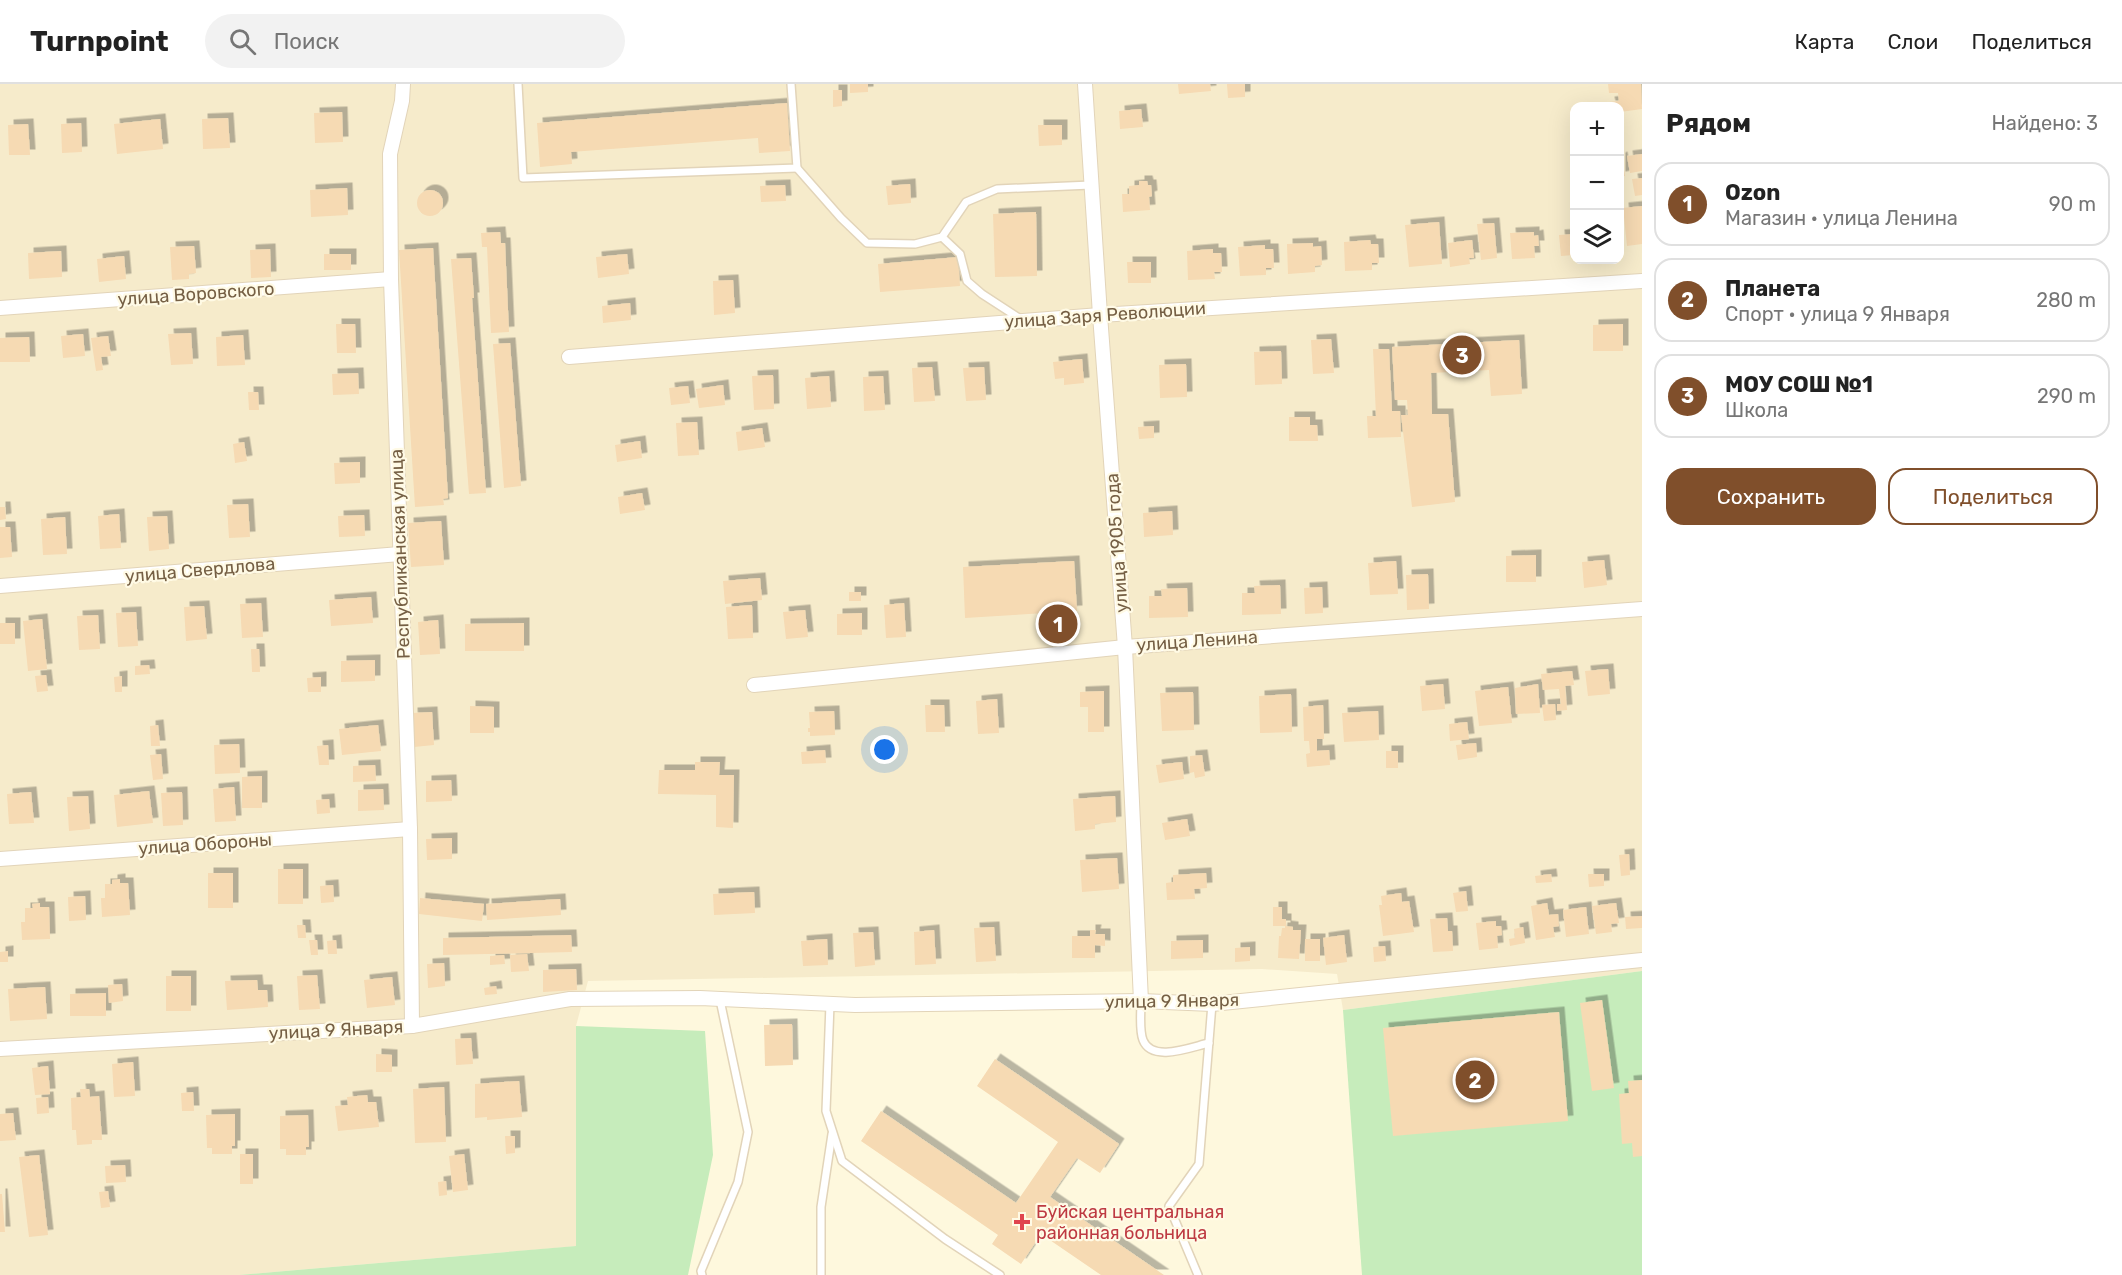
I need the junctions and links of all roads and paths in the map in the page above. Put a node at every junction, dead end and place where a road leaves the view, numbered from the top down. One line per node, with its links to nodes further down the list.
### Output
1 (403, 84): 8 (street, Республиканская улица)
2 (518, 84): 5 (lane)
3 (791, 84): 5 (lane)
4 (1085, 84): 6 (street, улица 1905 года)
5 (797, 168): 7 (lane)
6 (1091, 185): 7 (lane); 11 (street, улица 1905 года)
7 (942, 237): 12 (lane)
8 (391, 279): 10 (street, улица Воровского); 14 (street, Республиканская улица)
9 (1642, 281): 11 (street, улица Заря Революции)
10 (0, 308)
11 (1100, 315): 12 (street, улица Заря Революции); 17 (street, улица 1905 года)
12 (1024, 321): 13 (street, улица Заря Революции)
13 (569, 357)
14 (400, 554): 15 (street, улица Свердлова); 19 (street, Республиканская улица)
15 (0, 586)
16 (1642, 609): 17 (street, улица Ленина)
17 (1125, 646): 18 (street, улица Ленина); 23 (street, улица 1905 года)
18 (754, 685)
19 (410, 829): 20 (street, улица Обороны); 26 (street, Республиканская улица)
20 (0, 859)
21 (1642, 960): 25 (street, улица 9 Января)
22 (720, 1000): 24 (street, улица 9 Января); 26 (street, улица 9 Января); 30 (lane)
23 (1141, 1001): 24 (street, улица 9 Января); 25 (street, улица 9 Января); 27 (lane)
24 (830, 1004): 29 (lane)
25 (1212, 1004): 27 (lane)
26 (412, 1026): 28 (street, улица 9 Января)
27 (1209, 1043): 33 (lane)
28 (0, 1049)
29 (832, 1132): 31 (lane); 32 (lane)
30 (702, 1275)
31 (821, 1275)
32 (1000, 1275)
33 (1198, 1275)

